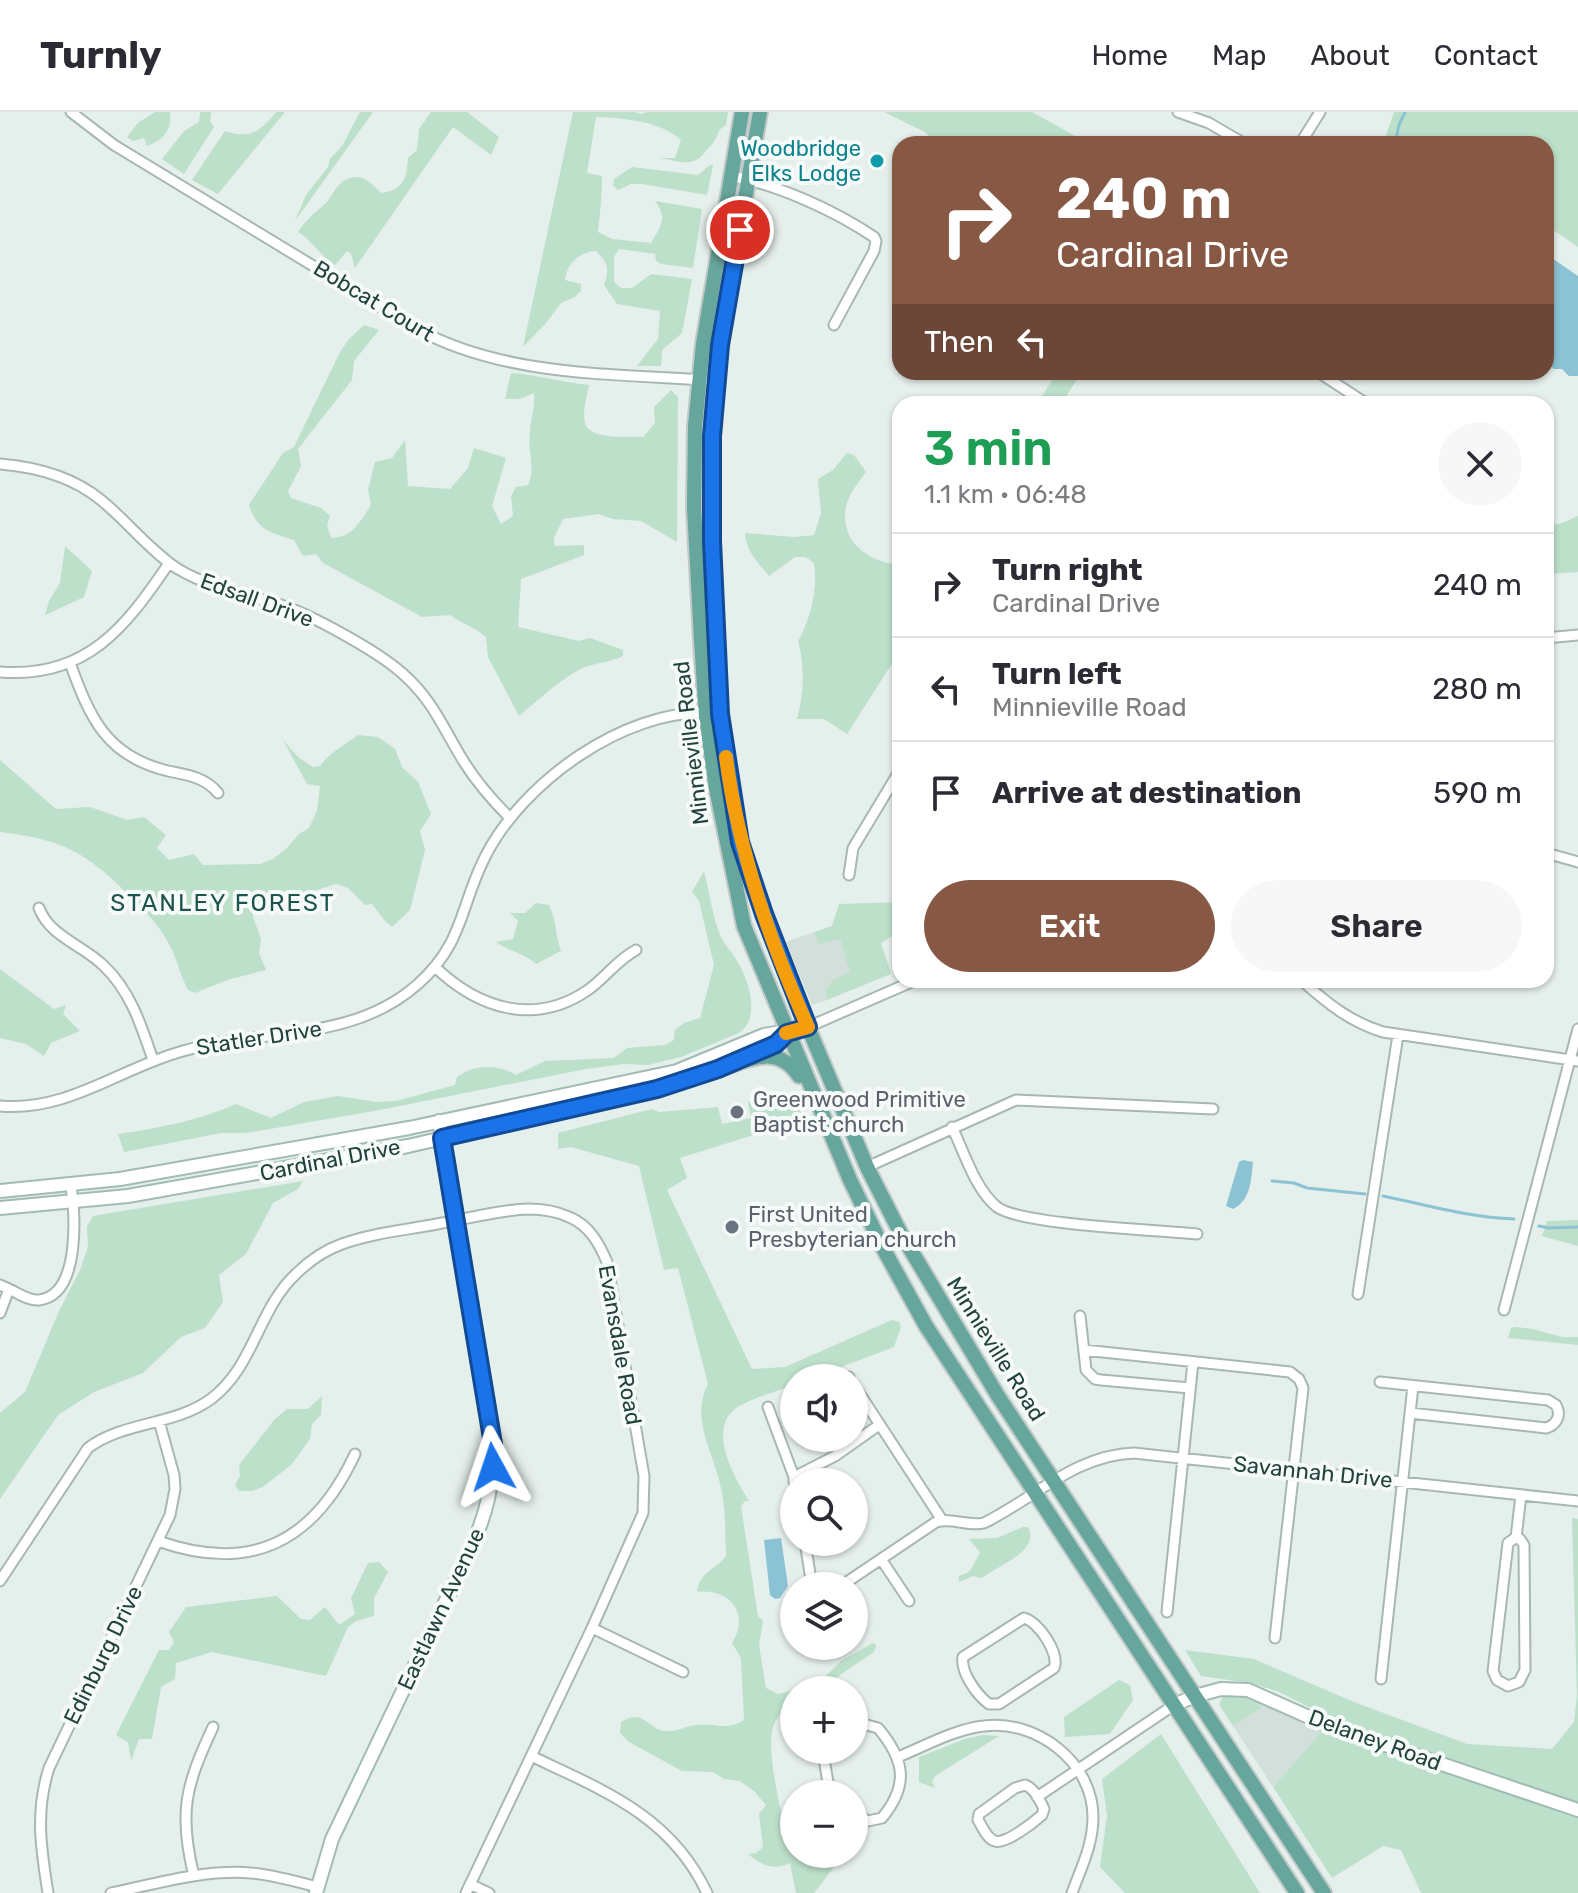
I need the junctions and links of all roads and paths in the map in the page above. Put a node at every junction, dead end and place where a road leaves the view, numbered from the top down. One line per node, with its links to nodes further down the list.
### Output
1 (71, 112): 11 (street, Bobcat Court)
2 (742, 112): 8 (main road, Minnieville Road)
3 (760, 112): 9 (main road, Minnieville Road)
4 (1178, 112): 6 (street)
5 (1320, 112): 7 (street)
6 (1231, 136)
7 (1305, 136)
8 (731, 176): 9 (street); 11 (main road, Minnieville Road)
9 (749, 179): 10 (street); 13 (main road, Minnieville Road)
10 (834, 325)
11 (698, 380): 13 (street, Bobcat Court); 21 (main road, Minnieville Road)
12 (1330, 380): 14 (street)
13 (716, 381): 21 (main road, Minnieville Road)
14 (1355, 396)
15 (0, 464): 16 (street, Edsall Drive)
16 (169, 563): 19 (street); 24 (street, Edsall Drive)
17 (1578, 635): 18 (street)
18 (1554, 637)
19 (70, 663): 20 (street); 23 (street)
20 (0, 672)
21 (713, 713): 24 (street, Statler Drive); 33 (main road, Minnieville Road); 35 (main road, Minnieville Road)
22 (892, 783): 27 (street)
23 (218, 793)
24 (510, 818): 30 (street, Statler Drive)
25 (1554, 855): 26 (street)
26 (1578, 862)
27 (849, 875)
28 (39, 908): 37 (street)
29 (636, 950): 30 (street)
30 (435, 967): 37 (street, Statler Drive)
31 (898, 988): 33 (street)
32 (1311, 988): 36 (street)
33 (808, 1027): 35 (main road, Cardinal Drive); 46 (main road, Minnieville Road)
34 (1578, 1029): 38 (street)
35 (787, 1033): 39 (main road, Cardinal Drive); 40 (main road, Minnieville Road); 43 (main road, Cardinal Drive)
36 (1398, 1035): 38 (street); 54 (street)
37 (153, 1060): 41 (street, Statler Drive)
38 (1574, 1060): 55 (street)
39 (718, 1069): 40 (main road); 45 (main road, Cardinal Drive)
40 (813, 1096): 75 (main road, Minnieville Road)
41 (0, 1106)
42 (1213, 1109): 44 (street)
43 (439, 1121): 45 (main road, Eastlawn Avenue); 47 (main road, Cardinal Drive)
44 (952, 1127): 46 (street); 52 (street)
45 (442, 1138): 49 (main road, Cardinal Drive); 51 (main road, Eastlawn Avenue)
46 (867, 1167): 73 (main road, Minnieville Road)
47 (71, 1186): 48 (main road, Cardinal Drive); 49 (street)
48 (0, 1191)
49 (73, 1203): 50 (main road, Cardinal Drive); 53 (street)
50 (0, 1208)
51 (455, 1221): 66 (street, Evansdale Road); 86 (street, Evansdale Road); 104 (main road, Eastlawn Avenue)
52 (1197, 1234)
53 (4, 1287): 56 (street)
54 (1358, 1294)
55 (1504, 1310)
56 (0, 1313)
57 (1080, 1316): 58 (street)
58 (1084, 1350): 59 (street); 62 (street)
59 (1193, 1362): 62 (street); 72 (street)
60 (1380, 1382): 61 (street)
61 (1413, 1386): 65 (street); 65 (street)
62 (1190, 1388): 69 (street)
63 (768, 1407): 70 (street)
64 (868, 1407): 67 (street)
65 (1410, 1413): 74 (street)
66 (159, 1421): 80 (street, Edinburg Drive); 83 (street, Evansdale Road)
67 (879, 1425): 71 (street); 78 (street)
68 (355, 1454): 80 (street)
69 (1184, 1458): 72 (street, Savannah Drive); 73 (street, Savannah Drive); 85 (street)
70 (790, 1468)
71 (814, 1468)
72 (1293, 1470): 74 (street, Savannah Drive); 87 (street)
73 (1054, 1480): 75 (street, Savannah Drive); 90 (main road, Minnieville Road)
74 (1402, 1482): 76 (street, Savannah Drive); 89 (street)
75 (1034, 1492): 78 (street, Savannah Drive); 92 (main road, Minnieville Road)
76 (1521, 1495): 77 (street, Savannah Drive); 79 (street)
77 (1578, 1501)
78 (942, 1520): 81 (street)
79 (1516, 1538): 79 (street)
80 (158, 1541): 105 (street, Edinburg Drive)
81 (881, 1559): 82 (street); 84 (street)
82 (862, 1572)
83 (0, 1581)
84 (909, 1601)
85 (1167, 1612)
86 (592, 1628): 88 (street); 96 (street, Evansdale Road)
87 (1275, 1638)
88 (683, 1672)
89 (1381, 1679)
90 (1195, 1696): 92 (main road, Delaney Road); 100 (main road, Delaney Road); 111 (main road, Minnieville Road)
91 (993, 1705): 91 (street); 94 (street)
92 (1174, 1705): 98 (street); 110 (main road, Minnieville Road)
93 (868, 1725): 97 (street)
94 (993, 1725): 97 (street); 98 (street)
95 (213, 1727): 102 (street)
96 (531, 1756): 103 (street, Evansdale Road); 108 (street)
97 (898, 1757): 101 (street)
98 (1078, 1770): 99 (street); 109 (street)
99 (1037, 1797): 99 (street)
100 (1578, 1810)
101 (868, 1819)
102 (194, 1876): 104 (street); 106 (street)
103 (468, 1888): 107 (street)
104 (316, 1890)
105 (48, 1893)
106 (111, 1893)
107 (489, 1893)
108 (707, 1893)
109 (1072, 1893)
110 (1297, 1893)
111 (1324, 1893)

